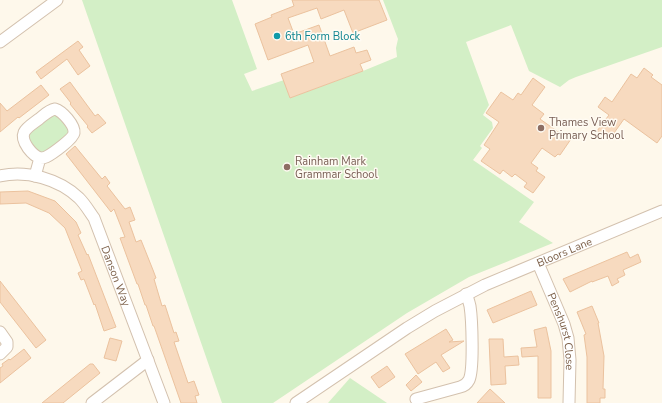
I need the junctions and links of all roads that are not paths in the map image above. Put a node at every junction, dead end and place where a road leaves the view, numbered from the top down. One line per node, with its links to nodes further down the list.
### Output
1 (57, 0): 2 (street)
2 (0, 42)
3 (40, 158): 3 (street); 5 (street)
4 (0, 176): 5 (street, Danson Way)
5 (35, 176): 11 (street, Danson Way)
6 (662, 211): 7 (street, Bloors Lane)
7 (538, 263): 8 (street, Bloors Lane); 16 (street, Penshurst Close)
8 (466, 294): 12 (street); 15 (street, Bloors Lane)
9 (0, 332): 10 (street)
10 (0, 354)
11 (148, 360): 13 (street); 14 (street, Danson Way)
12 (416, 399)
13 (92, 403)
14 (164, 403)
15 (296, 403)
16 (569, 403)

